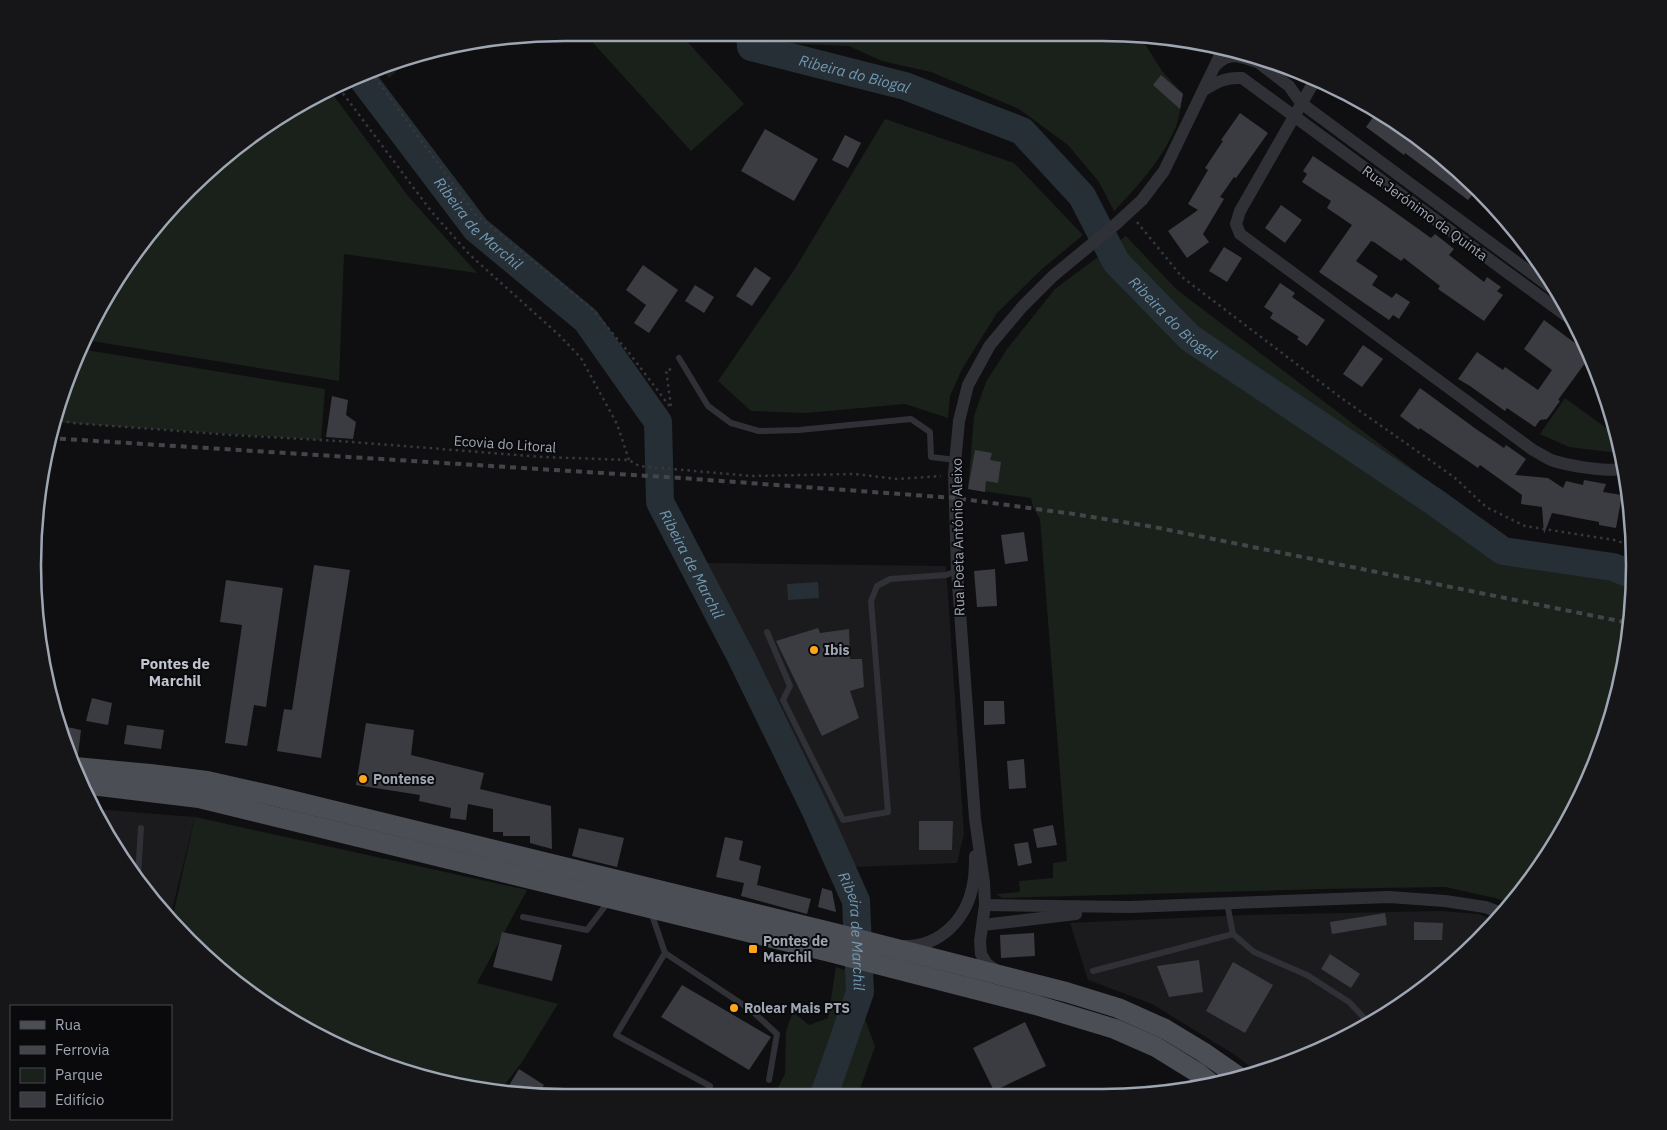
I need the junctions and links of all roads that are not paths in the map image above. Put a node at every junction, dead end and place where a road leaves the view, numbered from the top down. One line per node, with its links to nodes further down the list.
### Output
1 (1224, 56): 8 (street, Rua Poeta António Aleixo)
2 (1228, 57): 4 (street, Rua Jerónimo da Quinta)
3 (1265, 67): 6 (street, Rua Jerónimo da Quinta)
4 (1242, 78): 8 (street); 10 (street, Rua Jerónimo da Quinta)
5 (1305, 82): 6 (street)
6 (1286, 83): 9 (street, Rua Jerónimo da Quinta)
7 (1310, 85): 9 (street)
8 (1204, 90): 16 (street, Rua Poeta António Aleixo)
9 (1301, 103): 10 (street); 11 (street); 13 (street, Rua Jerónimo da Quinta)
10 (1277, 106): 11 (street, Rua Jerónimo da Quinta); 12 (street)
11 (1294, 117): 12 (street); 14 (street, Rua Jerónimo da Quinta)
12 (1285, 133): 17 (street)
13 (1541, 280)
14 (1561, 312)
15 (679, 358): 16 (lane)
16 (956, 460): 18 (street, Rua Poeta António Aleixo)
17 (1617, 470)
18 (957, 571): 19 (lane); 22 (street, Rua Poeta António Aleixo)
19 (767, 632)
20 (82, 768): 34 (main road)
21 (90, 785): 25 (main road)
22 (976, 819): 27 (street, Rua Poeta António Aleixo); 36 (street, Rua Poeta António Aleixo)
23 (141, 828): 24 (lane)
24 (138, 868)
25 (611, 899): 29 (main road); 31 (lane)
26 (1227, 903): 28 (street); 30 (street); 33 (lane)
27 (985, 905): 28 (street); 32 (street, Rua Poeta António Aleixo)
28 (1130, 907): 32 (street)
29 (649, 908): 34 (main road); 35 (lane)
30 (1495, 911)
31 (523, 917)
32 (983, 925): 38 (street, Rua Poeta António Aleixo)
33 (1233, 934): 37 (lane); 39 (lane)
34 (832, 943): 36 (main road)
35 (665, 953): 42 (lane); 43 (lane)
36 (882, 955): 38 (main road); 41 (main road)
37 (1093, 971)
38 (1003, 976): 40 (main road)
39 (1365, 1019)
40 (1232, 1072)
41 (1205, 1079)
42 (770, 1080)
43 (710, 1086)

